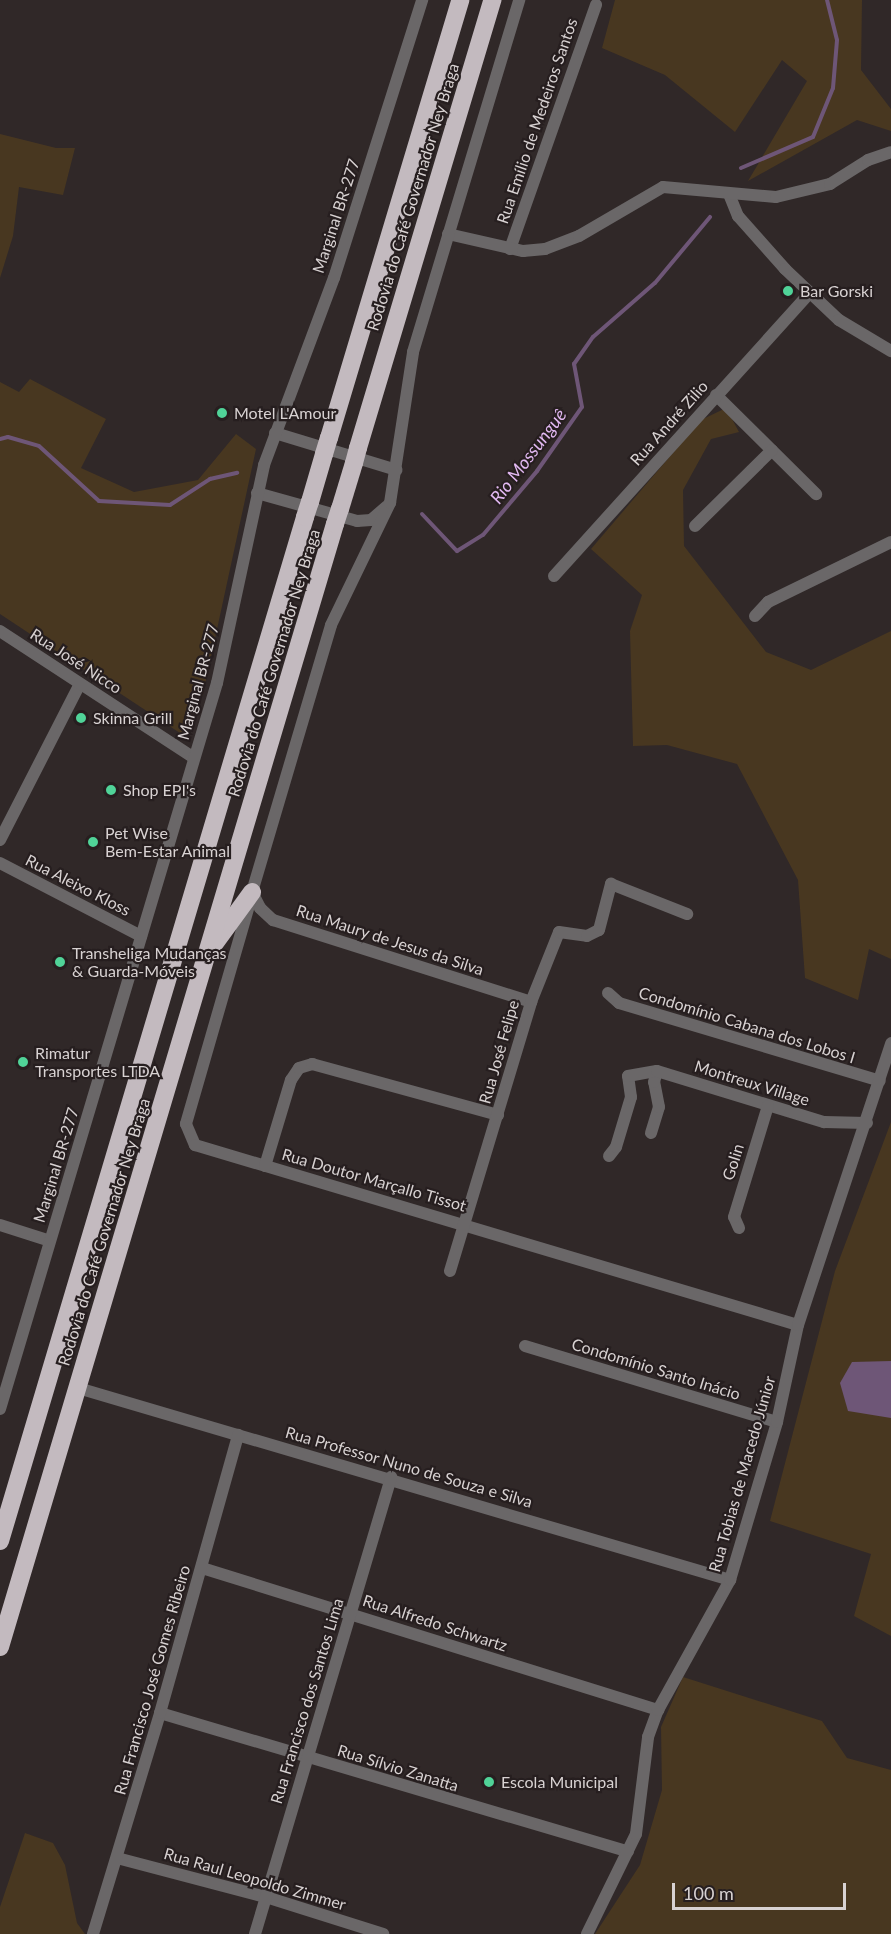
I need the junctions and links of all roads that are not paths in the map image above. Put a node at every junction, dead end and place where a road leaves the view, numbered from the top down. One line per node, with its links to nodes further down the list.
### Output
1 (422, 0): 13 (street, Marginal BR-277)
2 (460, 0): 56 (highway, Rodovia do Café Governador Ney Braga)
3 (492, 0): 31 (highway, Rodovia do Café Governador Ney Braga)
4 (519, 0): 8 (street)
5 (596, 4): 9 (street, Rua Emílio de Medeiros Santos)
6 (891, 152): 7 (street)
7 (729, 194): 9 (street); 10 (street)
8 (448, 234): 9 (street); 15 (street)
9 (510, 249)
10 (810, 293): 11 (street); 12 (street, Rua André Zilio)
11 (891, 351)
12 (716, 394): 14 (street); 21 (street, Rua André Zilio)
13 (275, 433): 15 (street); 16 (street, Marginal BR-277)
14 (772, 450): 17 (street); 19 (street)
15 (397, 470): 18 (street)
16 (257, 493): 18 (street); 25 (street, Marginal BR-277)
17 (816, 494)
18 (390, 502): 28 (street)
19 (695, 526)
20 (891, 542): 22 (street)
21 (554, 576)
22 (755, 616)
23 (0, 631): 24 (street, Rua José Nicco)
24 (80, 684): 25 (street, Rua José Nicco); 26 (street)
25 (194, 758): 30 (street, Marginal BR-277)
26 (0, 840)
27 (0, 863): 30 (street, Rua Aleixo Kloss)
28 (252, 892): 31 (highway); 33 (street, Rua Maury de Jesus da Silva); 42 (street, Rua Doutor Marçallo Tissot)
29 (687, 914): 33 (street, Rua José Felipe)
30 (141, 936): 46 (street, Marginal BR-277)
31 (207, 955): 51 (highway, Rodovia do Café Governador Ney Braga)
32 (608, 993): 36 (street, Condomínio Cabana dos Lobos I)
33 (531, 1002): 38 (street, Rua José Felipe)
34 (891, 1043): 36 (street, Rua Tobias de Macedo Júnior)
35 (657, 1071): 37 (street, Montreux Village); 40 (street); 41 (street, Montreux Village)
36 (880, 1082): 39 (street, Rua Tobias de Macedo Júnior)
37 (768, 1106): 39 (street, Montreux Village); 45 (street, Golin)
38 (498, 1115): 42 (street); 43 (street, Rua José Felipe)
39 (867, 1123): 48 (street, Rua Tobias de Macedo Júnior)
40 (651, 1133)
41 (609, 1156)
42 (265, 1166): 43 (street, Rua Doutor Marçallo Tissot)
43 (464, 1223): 47 (street, Rua José Felipe); 48 (street, Rua Doutor Marçallo Tissot)
44 (0, 1225): 46 (street)
45 (739, 1228)
46 (50, 1241): 50 (street, Marginal BR-277)
47 (450, 1271)
48 (798, 1325): 53 (street, Rua Tobias de Macedo Júnior)
49 (525, 1346): 53 (street, Condomínio Santo Inácio)
50 (4, 1384): 52 (street, Marginal BR-277)
51 (78, 1388): 54 (street, Rua Professor Nuno de Souza e Silva); 60 (highway, Rodovia do Café Governador Ney Braga)
52 (0, 1409)
53 (777, 1422): 58 (street, Rua Tobias de Macedo Júnior)
54 (238, 1435): 55 (street, Rua Professor Nuno de Souza e Silva); 57 (street, Rua Francisco José Gomes Ribeiro)
55 (391, 1477): 58 (street, Rua Professor Nuno de Souza e Silva); 59 (street, Rua Francisco dos Santos Lima)
56 (0, 1541)
57 (202, 1569): 59 (street, Rua Alfredo Schwartz); 62 (street, Rua Francisco José Gomes Ribeiro)
58 (730, 1580): 61 (street, Rua Tobias de Macedo Júnior)
59 (351, 1614): 61 (street, Rua Alfredo Schwartz); 63 (street, Rua Francisco dos Santos Lima)
60 (0, 1647)
61 (658, 1710): 64 (street, Rua Tobias de Macedo Júnior)
62 (160, 1713): 63 (street, Rua Sílvio Zanatta); 65 (street, Rua Francisco José Gomes Ribeiro)
63 (306, 1757): 64 (street, Rua Sílvio Zanatta); 66 (street, Rua Francisco dos Santos Lima)
64 (628, 1852): 70 (street, Rua Tobias de Macedo Júnior)
65 (117, 1858): 66 (street, Rua Raul Leopoldo Zimmer); 67 (street, Rua Francisco José Gomes Ribeiro)
66 (266, 1897): 68 (street, Rua Francisco dos Santos Lima); 69 (street, Rua Raul Leopoldo Zimmer)
67 (93, 1934)
68 (255, 1934)
69 (383, 1934)
70 (587, 1934)

